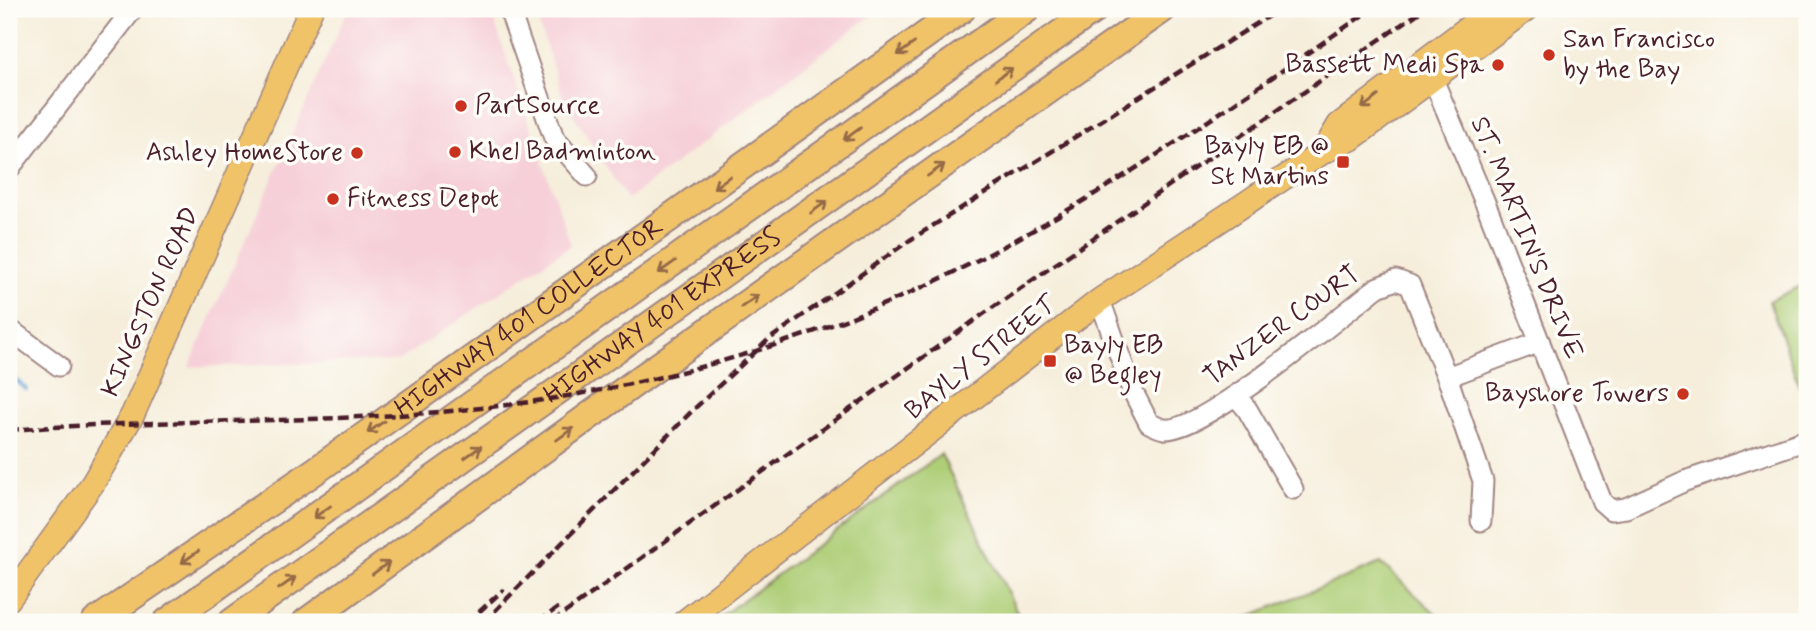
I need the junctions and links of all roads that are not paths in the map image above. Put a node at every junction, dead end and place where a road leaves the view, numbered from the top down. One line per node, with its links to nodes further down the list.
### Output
1 (133, 9): 11 (street)
2 (311, 9): 22 (main road, KINGSTON ROAD)
3 (509, 9): 12 (street)
4 (962, 9): 23 (highway, HIGHWAY 401 COLLECTOR, one-way to 23)
5 (1027, 9): 24 (highway, HIGHWAY 401 EXPRESS, one-way to 24)
6 (1095, 9): 25 (highway, HIGHWAY 401 EXPRESS, one-way to 6)
7 (1163, 9): 26 (highway, one-way to 7)
8 (1493, 9): 10 (main road, BAYLY STREET)
9 (1527, 9): 10 (main road, BAYLY STREET)
10 (1429, 69): 13 (main road, BAYLY STREET); 15 (street, ST. MARTIN'S DRIVE)
11 (9, 169)
12 (587, 176)
13 (1100, 300): 18 (street, TANZER COURT); 27 (main road, BAYLY STREET)
14 (9, 329): 16 (street)
15 (1540, 342): 17 (street); 19 (street, ST. MARTIN'S DRIVE)
16 (59, 366)
17 (1447, 377): 18 (street, TANZER COURT); 21 (street, TANZER COURT)
18 (1236, 396): 20 (street)
19 (1807, 440)
20 (1293, 489)
21 (1481, 521)
22 (9, 599)
23 (95, 622)
24 (167, 622)
25 (232, 622)
26 (306, 622)
27 (684, 622)

